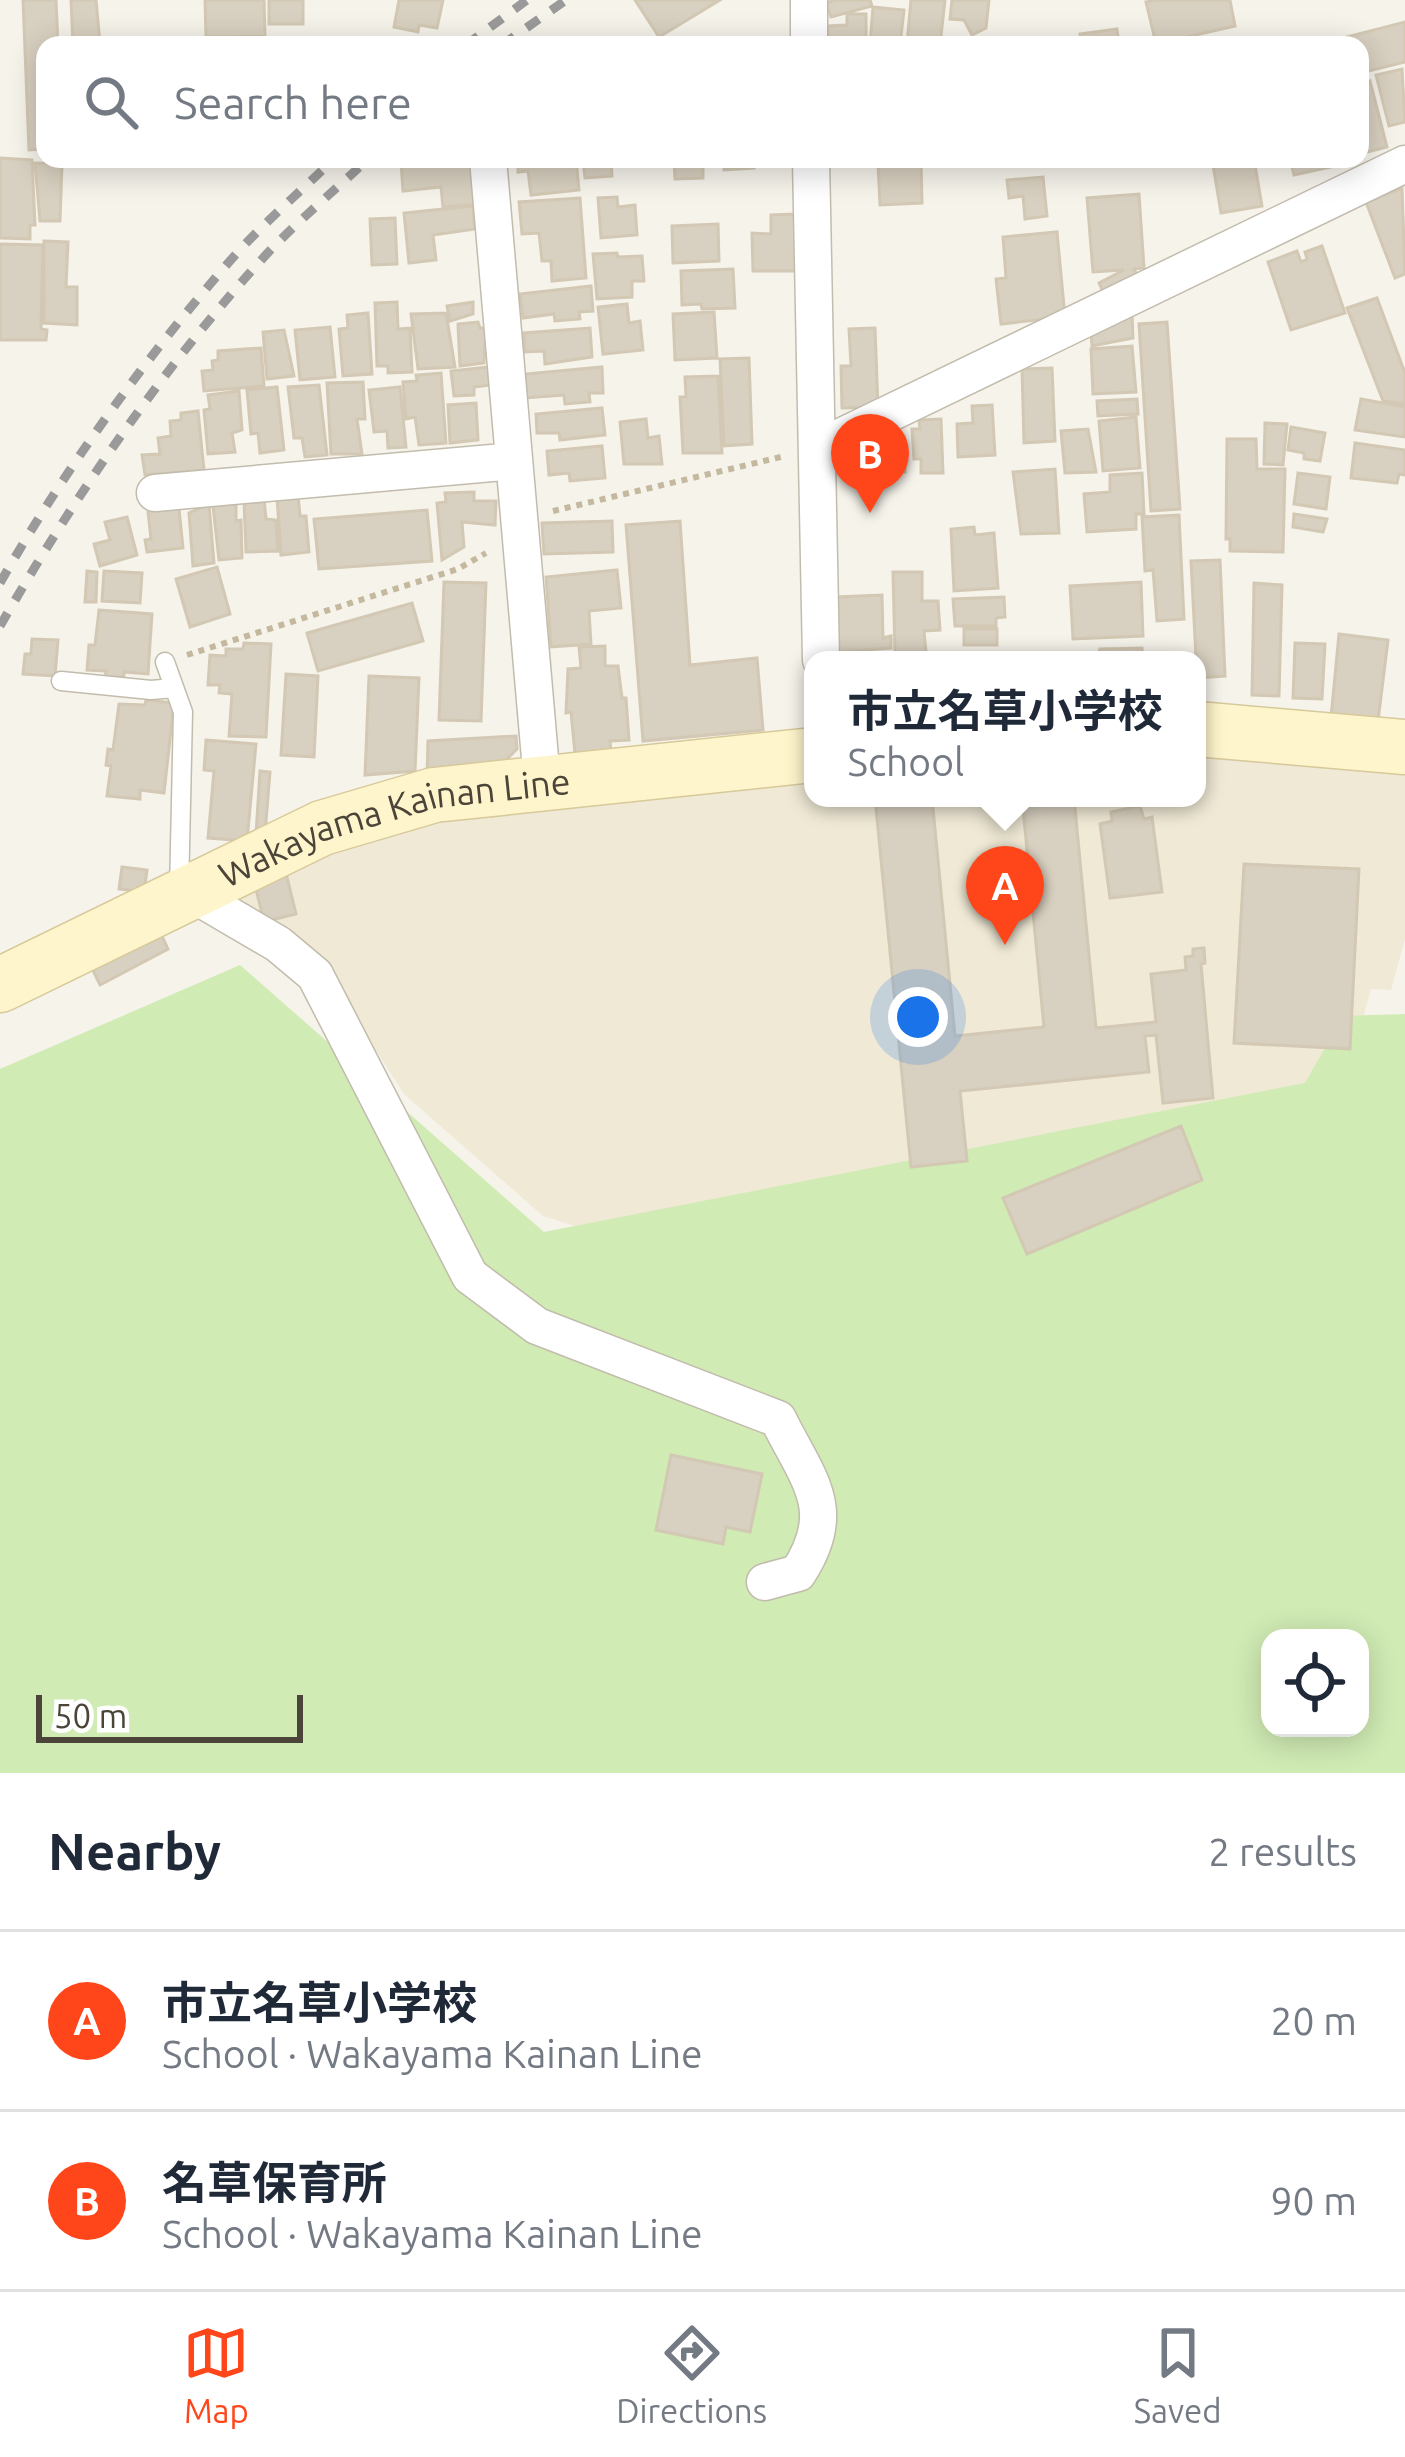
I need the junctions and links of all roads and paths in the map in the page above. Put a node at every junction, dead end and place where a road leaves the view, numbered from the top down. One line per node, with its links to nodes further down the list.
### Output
1 (808, 0): 2 (street)
2 (809, 36)
3 (1405, 164): 6 (street)
4 (489, 168): 7 (street)
5 (811, 168): 6 (street)
6 (818, 448): 9 (path); 10 (street)
7 (514, 460): 8 (street); 9 (street)
8 (155, 493)
9 (520, 526): 11 (path); 17 (street)
10 (821, 651)
11 (165, 662): 13 (lane)
12 (61, 681): 13 (lane)
13 (174, 688): 18 (lane)
14 (1206, 730): 15 (main road)
15 (1405, 747)
16 (804, 756): 17 (main road, Wakayama Kainan Line)
17 (542, 781): 18 (main road, Wakayama Kainan Line)
18 (184, 895): 19 (main road, Wakayama Kainan Line); 20 (street)
19 (0, 985)
20 (765, 1582)

